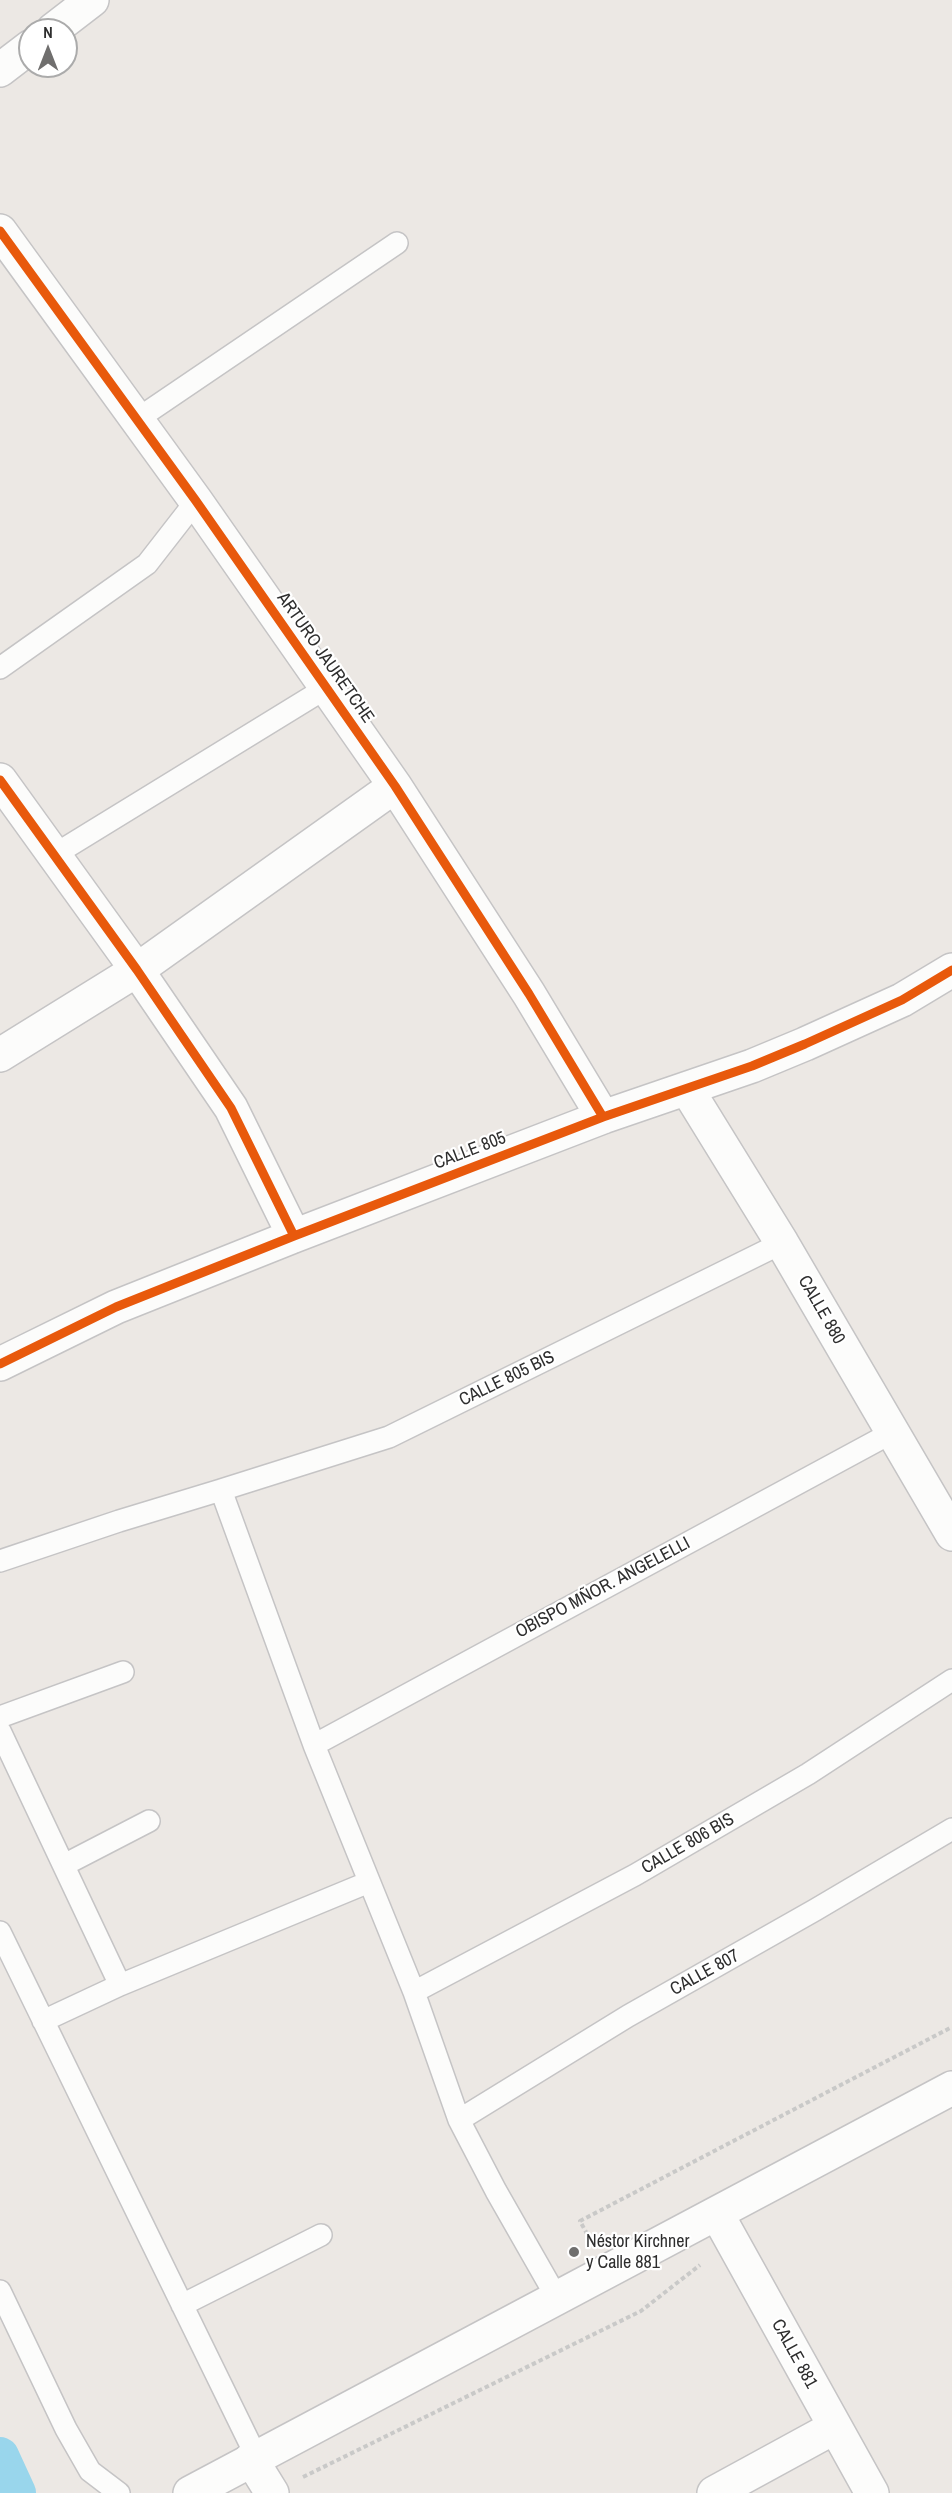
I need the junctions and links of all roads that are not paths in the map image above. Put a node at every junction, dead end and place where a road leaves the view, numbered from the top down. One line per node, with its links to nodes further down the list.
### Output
1 (92, 0): 2 (street)
2 (69, 18)
3 (18, 56): 4 (street)
4 (0, 70)
5 (0, 231): 7 (street, ARTURO JAURETCHE)
6 (397, 243): 7 (lane)
7 (136, 420): 8 (street, ARTURO JAURETCHE)
8 (196, 501): 9 (lane); 10 (street, ARTURO JAURETCHE)
9 (0, 668)
10 (326, 688): 12 (street, ARTURO JAURETCHE); 13 (lane)
11 (0, 780): 13 (street)
12 (394, 786): 14 (street); 18 (street, ARTURO JAURETCHE)
13 (54, 855): 14 (street)
14 (137, 969): 16 (street); 19 (street)
15 (952, 970): 17 (street, CALLE 805)
16 (0, 1055)
17 (687, 1089): 18 (street, CALLE 805); 20 (street, CALLE 880)
18 (603, 1117): 19 (street, CALLE 805)
19 (294, 1236): 21 (street, CALLE 805)
20 (782, 1243): 22 (street, CALLE 880); 23 (lane, CALLE 805 BIS)
21 (0, 1364)
22 (893, 1432): 24 (street, CALLE 880); 30 (lane, OBISPO MÑOR. ANGELELLI)
23 (221, 1490): 25 (lane, CALLE 805 BIS); 30 (lane)
24 (952, 1534)
25 (0, 1562)
26 (123, 1672): 28 (lane)
27 (952, 1680): 37 (lane, CALLE 806 BIS)
28 (0, 1716)
29 (0, 1731): 33 (lane)
30 (314, 1745): 34 (lane)
31 (149, 1821): 33 (lane)
32 (952, 1829): 40 (lane, CALLE 807)
33 (64, 1866): 36 (lane)
34 (369, 1882): 36 (lane); 37 (lane)
35 (0, 1932): 38 (lane)
36 (120, 1985): 38 (lane)
37 (414, 1992): 40 (lane)
38 (44, 2021): 45 (lane)
39 (952, 2088): 41 (street)
40 (459, 2120): 44 (lane)
41 (717, 2214): 44 (street); 46 (street, CALLE 881)
42 (321, 2235): 45 (lane)
43 (0, 2291): 49 (lane)
44 (557, 2298): 47 (street)
45 (182, 2305): 47 (lane)
46 (835, 2427): 51 (street); 52 (street, CALLE 881)
47 (254, 2458): 48 (street); 50 (street)
48 (272, 2492)
49 (119, 2493)
50 (190, 2493)
51 (714, 2493)
52 (872, 2493)

